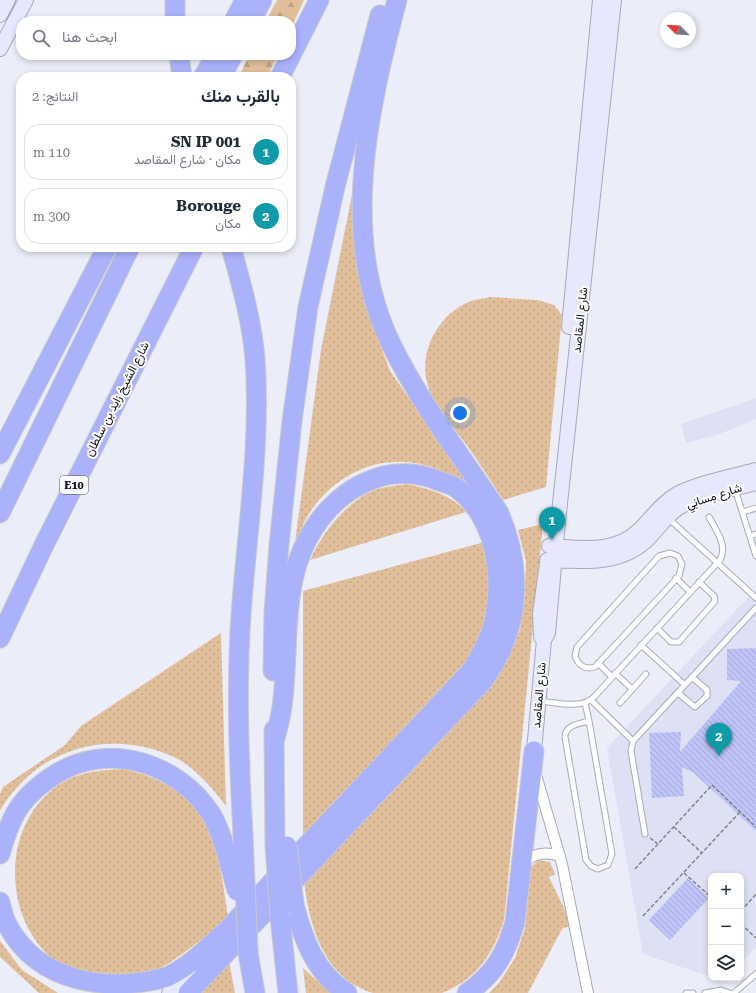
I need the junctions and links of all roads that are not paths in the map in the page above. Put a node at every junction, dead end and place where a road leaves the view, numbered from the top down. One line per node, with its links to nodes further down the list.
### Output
1 (8, 0): 11 (street)
2 (26, 0): 12 (street)
3 (175, 0): 13 (highway)
4 (245, 0): 14 (highway)
5 (262, 0): 15 (highway)
6 (319, 0): 17 (highway)
7 (384, 0): 53 (highway)
8 (397, 0): 36 (highway)
9 (600, 0): 31 (street, شارع المقاصد)
10 (614, 0): 31 (street, شارع المقاصد)
11 (0, 15)
12 (18, 16)
13 (175, 16)
14 (237, 16)
15 (254, 16)
16 (16, 19): 18 (street)
17 (296, 45)
18 (0, 49)
19 (180, 60): 23 (highway)
20 (213, 60): 24 (highway)
21 (230, 60): 25 (highway)
22 (289, 60): 26 (highway)
23 (182, 72)
24 (206, 72)
25 (224, 72)
26 (283, 72)
27 (104, 252): 32 (highway)
28 (128, 252): 39 (highway)
29 (191, 252): 55 (highway, شارع الشيخ زايد بن سلطان / E10)
30 (232, 252): 78 (highway, bridge)
31 (563, 439): 45 (street, شارع المقاصد)
32 (0, 454)
33 (756, 470): 34 (street, شارع مِسانِي)
34 (733, 483): 35 (street, شارع مِسانِي); 38 (lane); 40 (street, شارع مِسانِي); 45 (street, شارع مِسانِي)
35 (756, 483)
36 (482, 503): 44 (highway); 53 (highway)
37 (756, 508): 38 (lane)
38 (743, 512): 43 (lane)
39 (0, 513)
40 (667, 517): 45 (street, شارع مِسانِي); 47 (lane)
41 (709, 517): 47 (lane)
42 (756, 534): 43 (lane)
43 (750, 536): 46 (lane)
44 (501, 539): 77 (highway); 81 (highway)
45 (552, 553): 65 (street, شارع المقاصد)
46 (756, 556)
47 (717, 562): 49 (lane); 51 (lane)
48 (676, 578): 50 (lane); 57 (lane); 57 (lane)
49 (699, 582): 50 (lane); 54 (lane)
50 (690, 592): 54 (lane)
51 (756, 598)
52 (756, 608): 60 (lane)
53 (281, 611): 76 (highway, bridge)
54 (657, 628): 56 (lane)
55 (0, 638)
56 (642, 645): 59 (lane); 61 (lane)
57 (598, 663): 59 (lane)
58 (646, 674): 62 (lane)
59 (614, 675): 62 (lane); 64 (lane)
60 (692, 677): 61 (lane); 63 (lane)
61 (685, 685): 63 (lane)
62 (632, 689): 66 (lane)
63 (678, 693): 69 (lane)
64 (591, 700): 67 (lane); 69 (lane)
65 (538, 701): 67 (lane); 70 (street, شارع المقاصد)
66 (620, 702)
67 (585, 703): 68 (lane)
68 (589, 721): 68 (lane)
69 (633, 741): 71 (lane)
70 (534, 751): 73 (street); 74 (highway)
71 (645, 834)
72 (0, 854): 78 (highway, bridge)
73 (560, 856): 74 (street); 86 (street)
74 (520, 865): 85 (highway)
75 (0, 902): 77 (highway)
76 (287, 910): 83 (highway); 84 (highway)
77 (229, 928): 80 (street)
78 (248, 953): 82 (highway)
79 (756, 974): 91 (lane)
80 (169, 993)
81 (188, 993)
82 (255, 993)
83 (288, 993)
84 (347, 993)
85 (467, 993)
86 (588, 993)
87 (686, 993): 88 (lane)
88 (693, 993)
89 (705, 993): 90 (lane)
90 (730, 993)
91 (734, 993)

